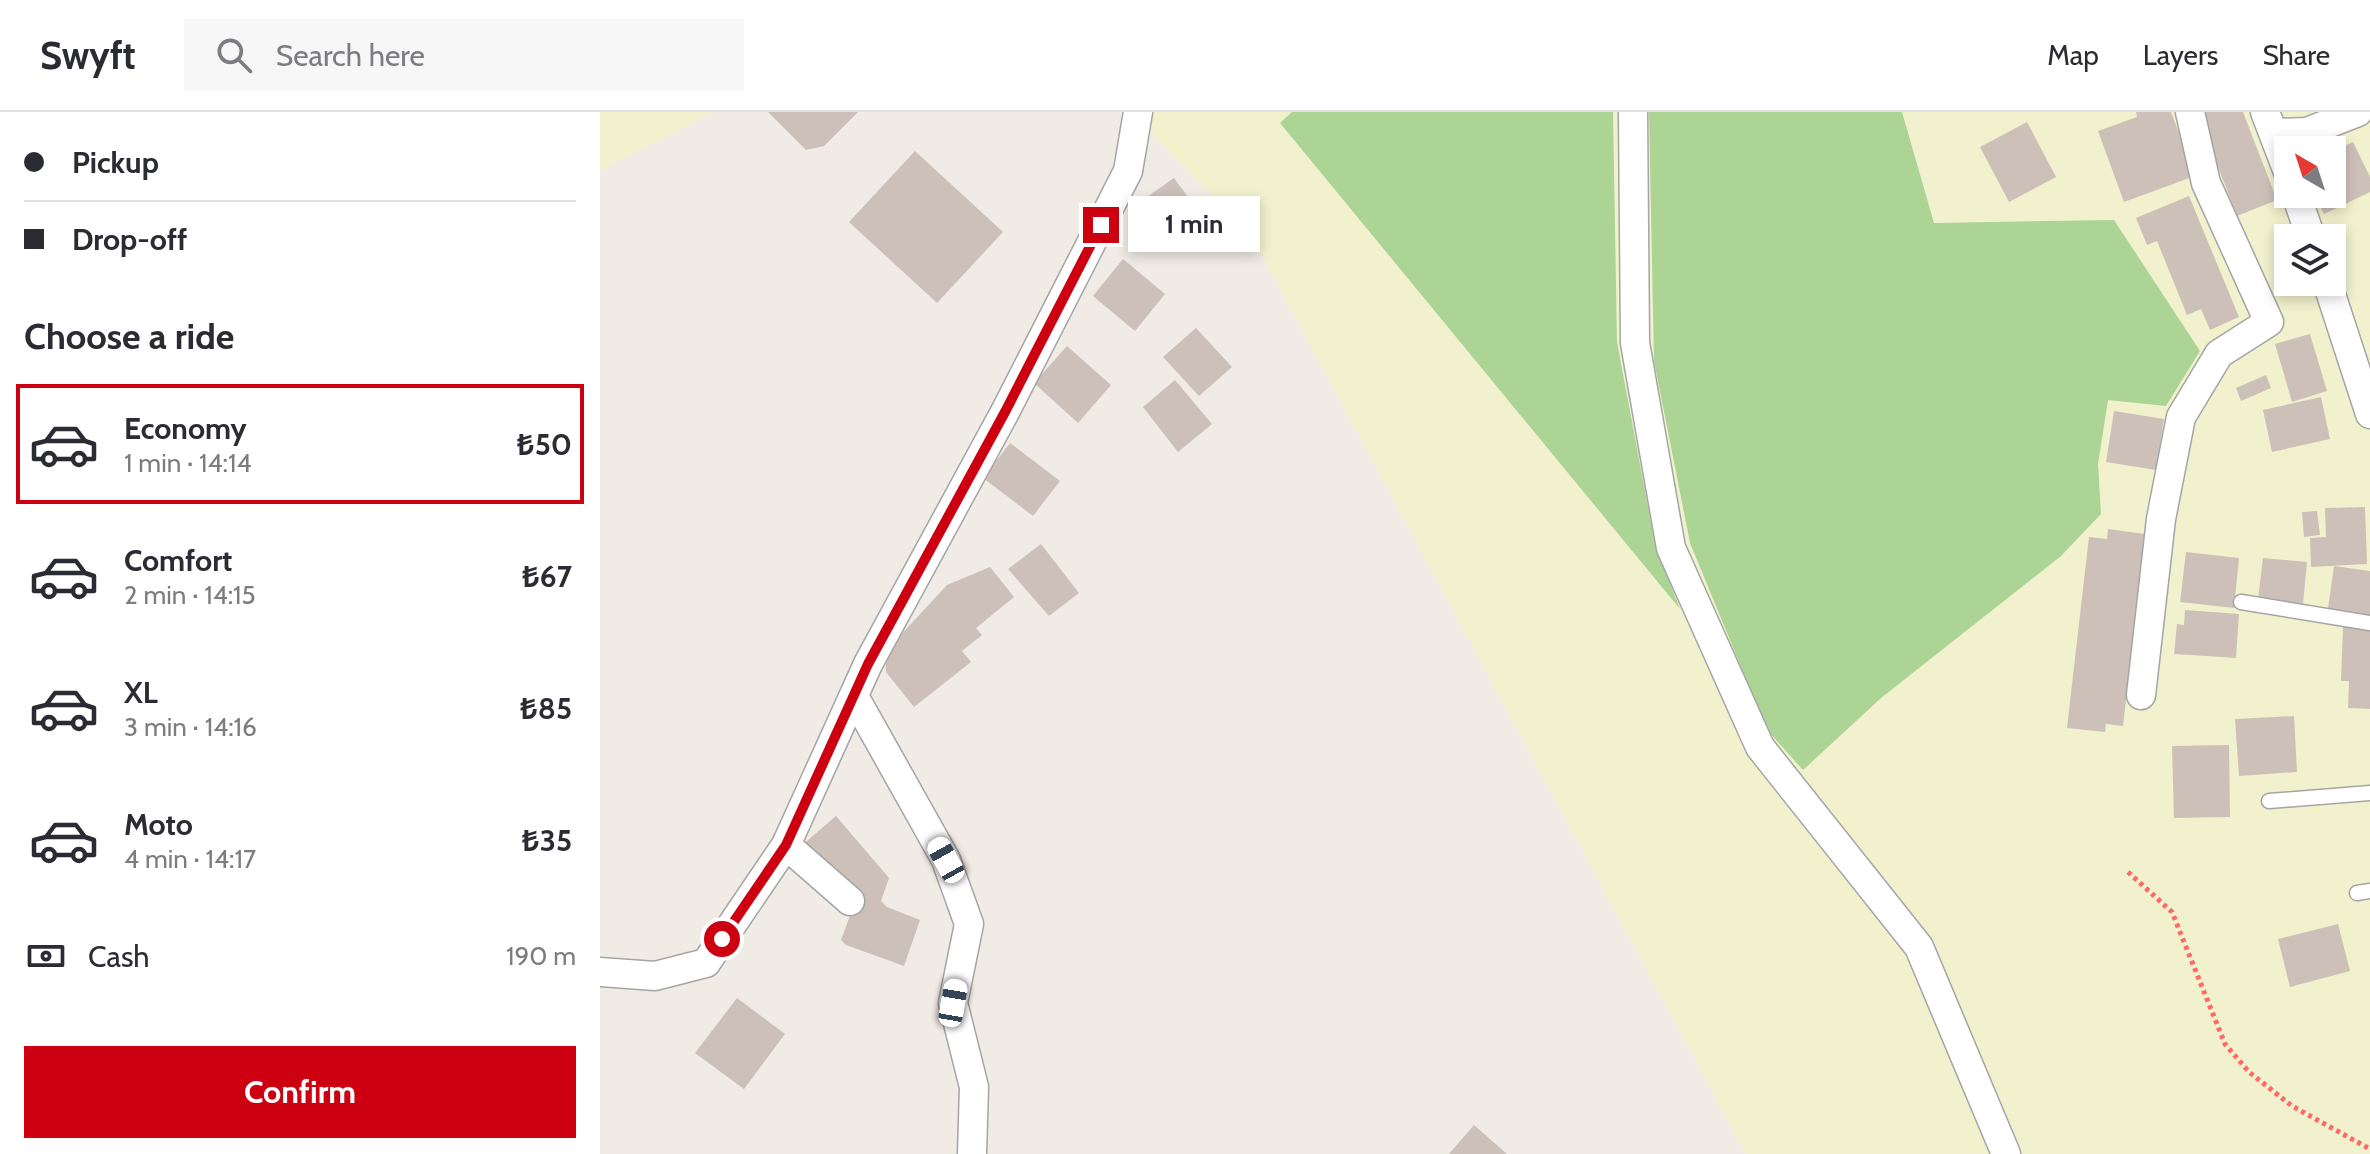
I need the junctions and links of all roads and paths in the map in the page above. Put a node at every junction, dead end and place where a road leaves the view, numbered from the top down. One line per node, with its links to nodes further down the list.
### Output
1 (1138, 112): 12 (street)
2 (1633, 112): 21 (street)
3 (2190, 112): 11 (street)
4 (2358, 112): 5 (street)
5 (2269, 122)
6 (2333, 296): 7 (street)
7 (2364, 368): 8 (street)
8 (2370, 414)
9 (2241, 602): 10 (lane)
10 (2370, 623)
11 (2141, 695)
12 (854, 696): 15 (street); 20 (street)
13 (2370, 793): 14 (lane)
14 (2269, 801)
15 (786, 845): 17 (street); 18 (street)
16 (2128, 872): 19 (path)
17 (850, 901)
18 (600, 972)
19 (2370, 1149)
20 (972, 1154)
21 (2006, 1154)

